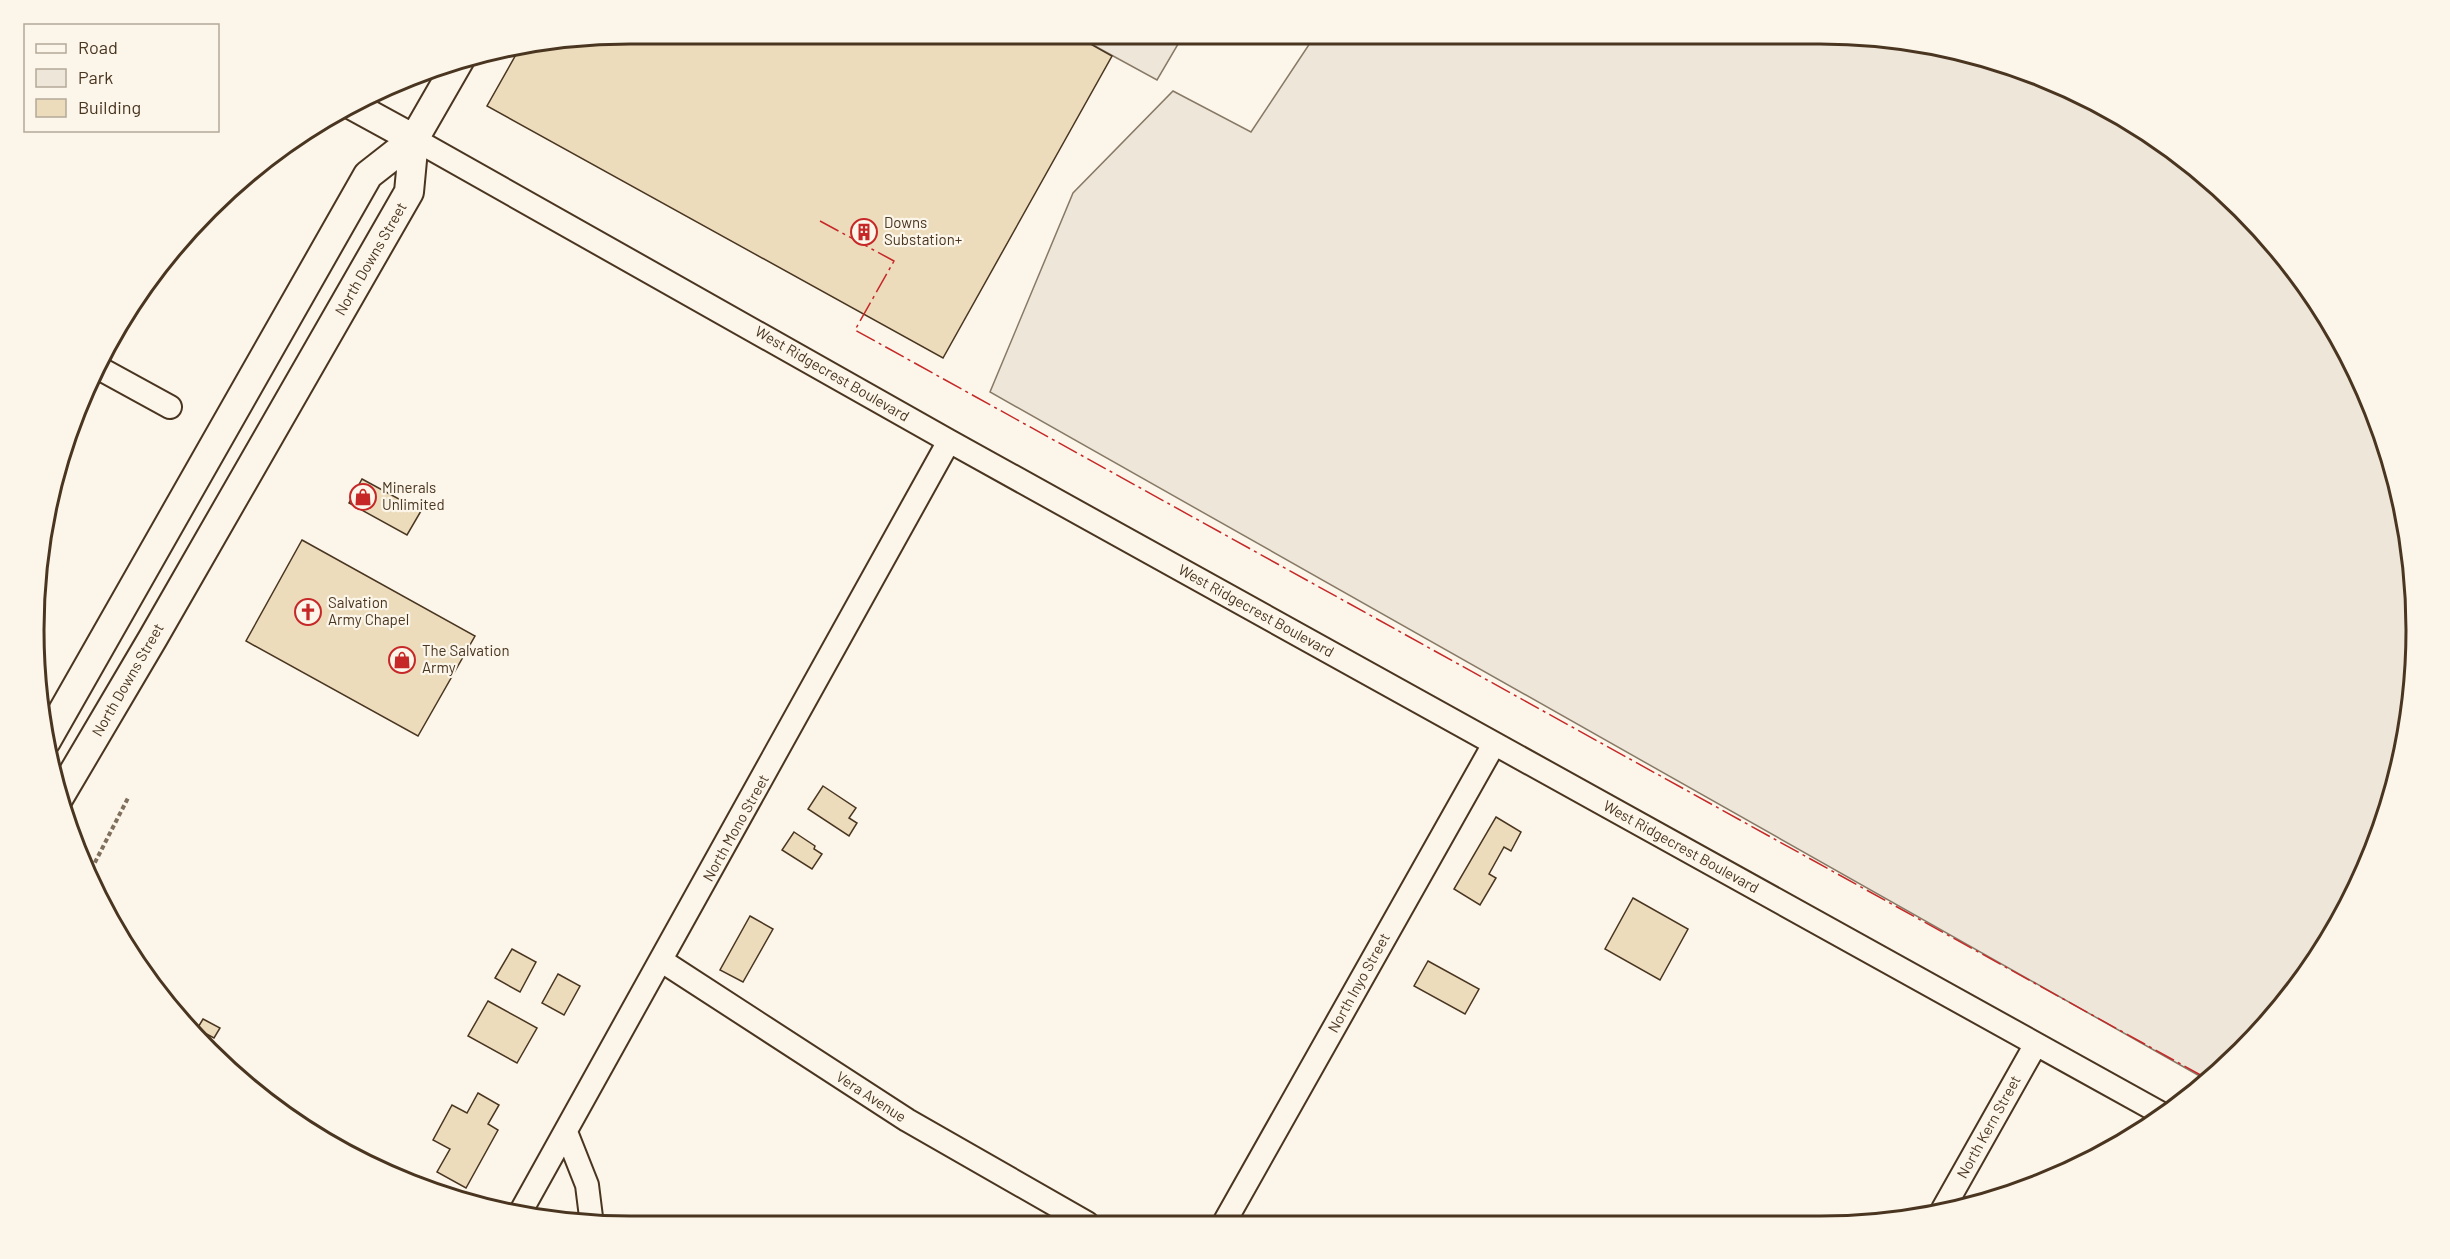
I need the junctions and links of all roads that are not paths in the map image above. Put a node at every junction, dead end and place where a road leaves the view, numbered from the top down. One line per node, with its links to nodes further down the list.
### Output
1 (453, 71): 3 (main road)
2 (360, 109): 3 (main road, West Ridgecrest Boulevard)
3 (414, 139): 6 (street, West Ridgecrest Boulevard); 7 (main road); 9 (main road, North Downs Street)
4 (104, 371): 5 (street)
5 (170, 407)
6 (949, 441): 8 (street, West Ridgecrest Boulevard); 10 (street, North Mono Street)
7 (53, 729)
8 (1494, 744): 11 (street, West Ridgecrest Boulevard); 18 (street, North Inyo Street)
9 (65, 787)
10 (662, 961): 13 (street, North Mono Street); 17 (street, Vera Avenue)
11 (2036, 1044): 12 (street, West Ridgecrest Boulevard); 14 (street, North Kern Street)
12 (2155, 1110)
13 (566, 1132): 15 (street, North Mono Street); 16 (street)
14 (1947, 1201)
15 (524, 1205)
16 (591, 1214)
17 (1075, 1216)
18 (1228, 1216)

